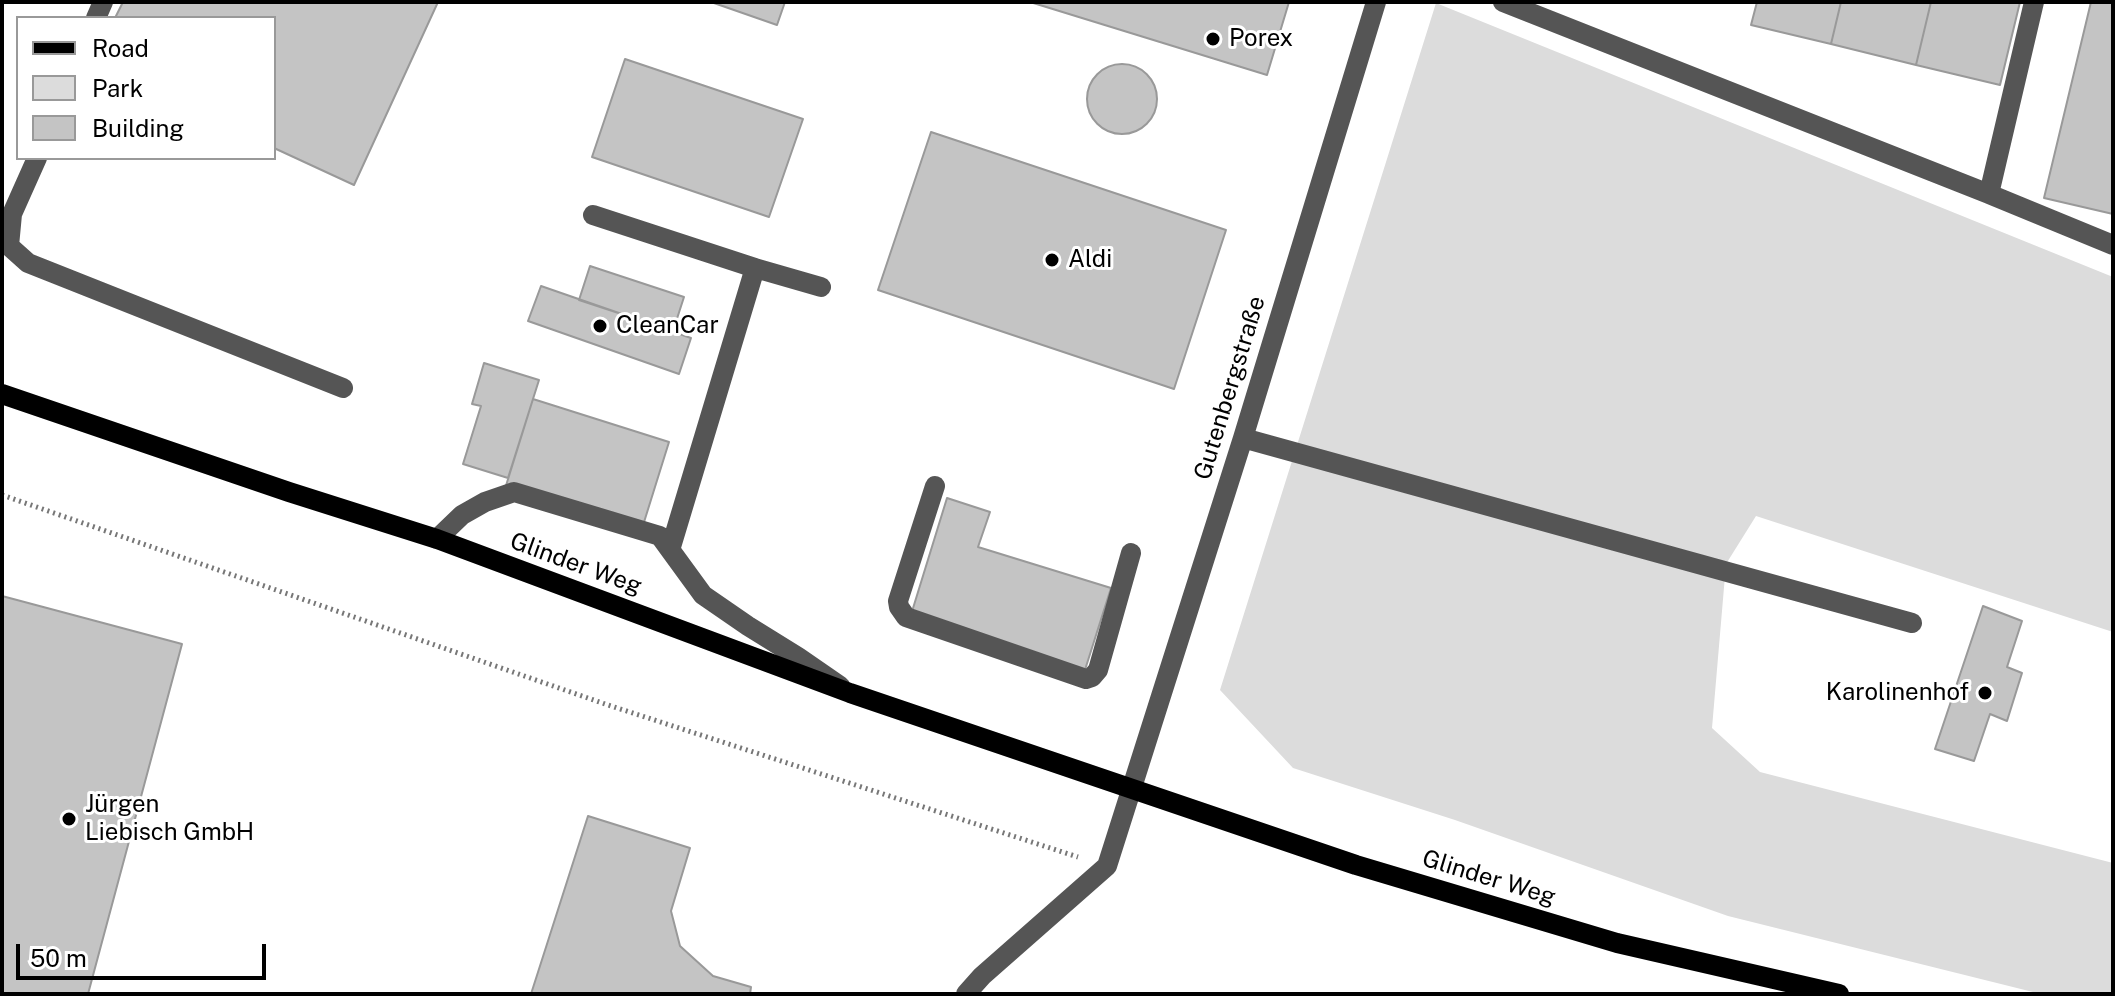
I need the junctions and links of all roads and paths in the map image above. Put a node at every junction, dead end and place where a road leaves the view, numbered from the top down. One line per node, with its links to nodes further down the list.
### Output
1 (1376, 2): 12 (street, Gutenbergstraße)
2 (1503, 2): 5 (street)
3 (2034, 2): 5 (street)
4 (36, 160): 10 (street)
5 (1989, 194): 7 (street)
6 (593, 215): 8 (street)
7 (2113, 245)
8 (755, 268): 9 (street); 16 (street)
9 (821, 287)
10 (343, 388)
11 (2, 394): 15 (main road, Glinder Weg)
12 (1243, 438): 18 (street); 20 (street, Gutenbergstraße)
13 (935, 486): 17 (street)
14 (2, 495): 21 (path)
15 (437, 539): 16 (street); 19 (main road, Glinder Weg)
16 (670, 550): 19 (street)
17 (1131, 553)
18 (1912, 623)
19 (850, 693): 20 (main road, Glinder Weg)
20 (1131, 788): 21 (street); 23 (main road, Glinder Weg)
21 (1107, 866): 22 (street)
22 (966, 994)
23 (1839, 994)

